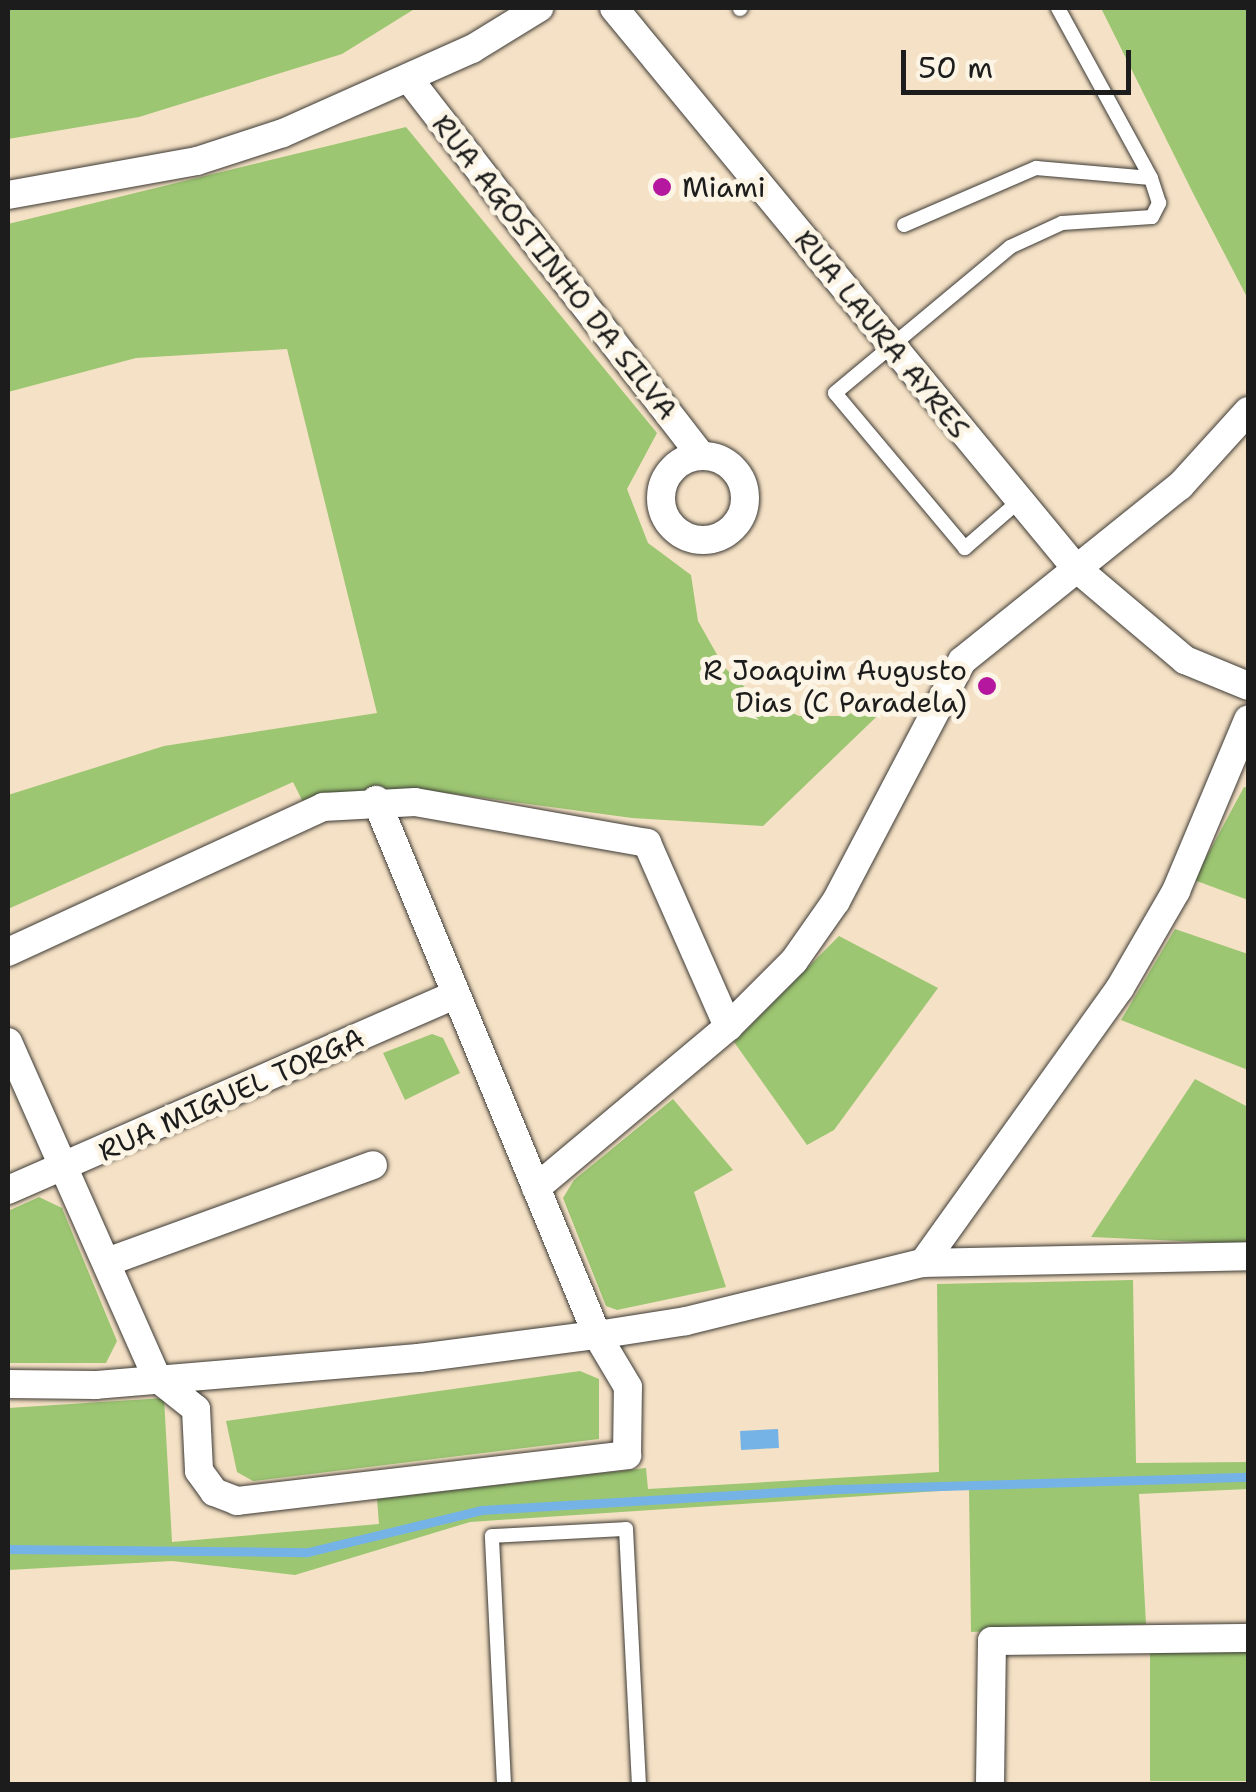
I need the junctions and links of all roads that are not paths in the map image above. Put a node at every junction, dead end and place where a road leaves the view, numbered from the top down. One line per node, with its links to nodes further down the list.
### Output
1 (539, 8): 4 (street)
2 (614, 8): 8 (street, RUA LAURA AYRES)
3 (1058, 8): 5 (lane)
4 (409, 80): 6 (street); 10 (street, RUA AGOSTINHO DA SILVA)
5 (1151, 178): 7 (lane); 8 (lane)
6 (8, 196)
7 (904, 225)
8 (892, 344): 11 (street, RUA LAURA AYRES); 11 (lane)
9 (1248, 411): 12 (street)
10 (701, 456)
11 (1020, 501): 12 (street, RUA LAURA AYRES)
12 (1076, 567): 13 (street, RUA LAURA AYRES); 18 (street)
13 (1248, 686)
14 (1248, 720): 26 (street)
15 (376, 800): 16 (street); 17 (street); 18 (street)
16 (8, 952)
17 (453, 996): 21 (street, RUA MIGUEL TORGA); 22 (street)
18 (728, 1027): 22 (street)
19 (8, 1042): 21 (street)
20 (373, 1165): 25 (street)
21 (64, 1166): 23 (street, RUA MIGUEL TORGA); 25 (street)
22 (536, 1188): 27 (street)
23 (8, 1190)
24 (1248, 1256): 26 (street)
25 (106, 1262): 28 (street)
26 (923, 1264): 27 (street)
27 (597, 1334): 28 (street); 28 (street)
28 (157, 1378): 29 (street)
29 (8, 1384)
30 (1248, 1638): 33 (street)
31 (504, 1784): 32 (lane)
32 (639, 1784)
33 (990, 1784)

